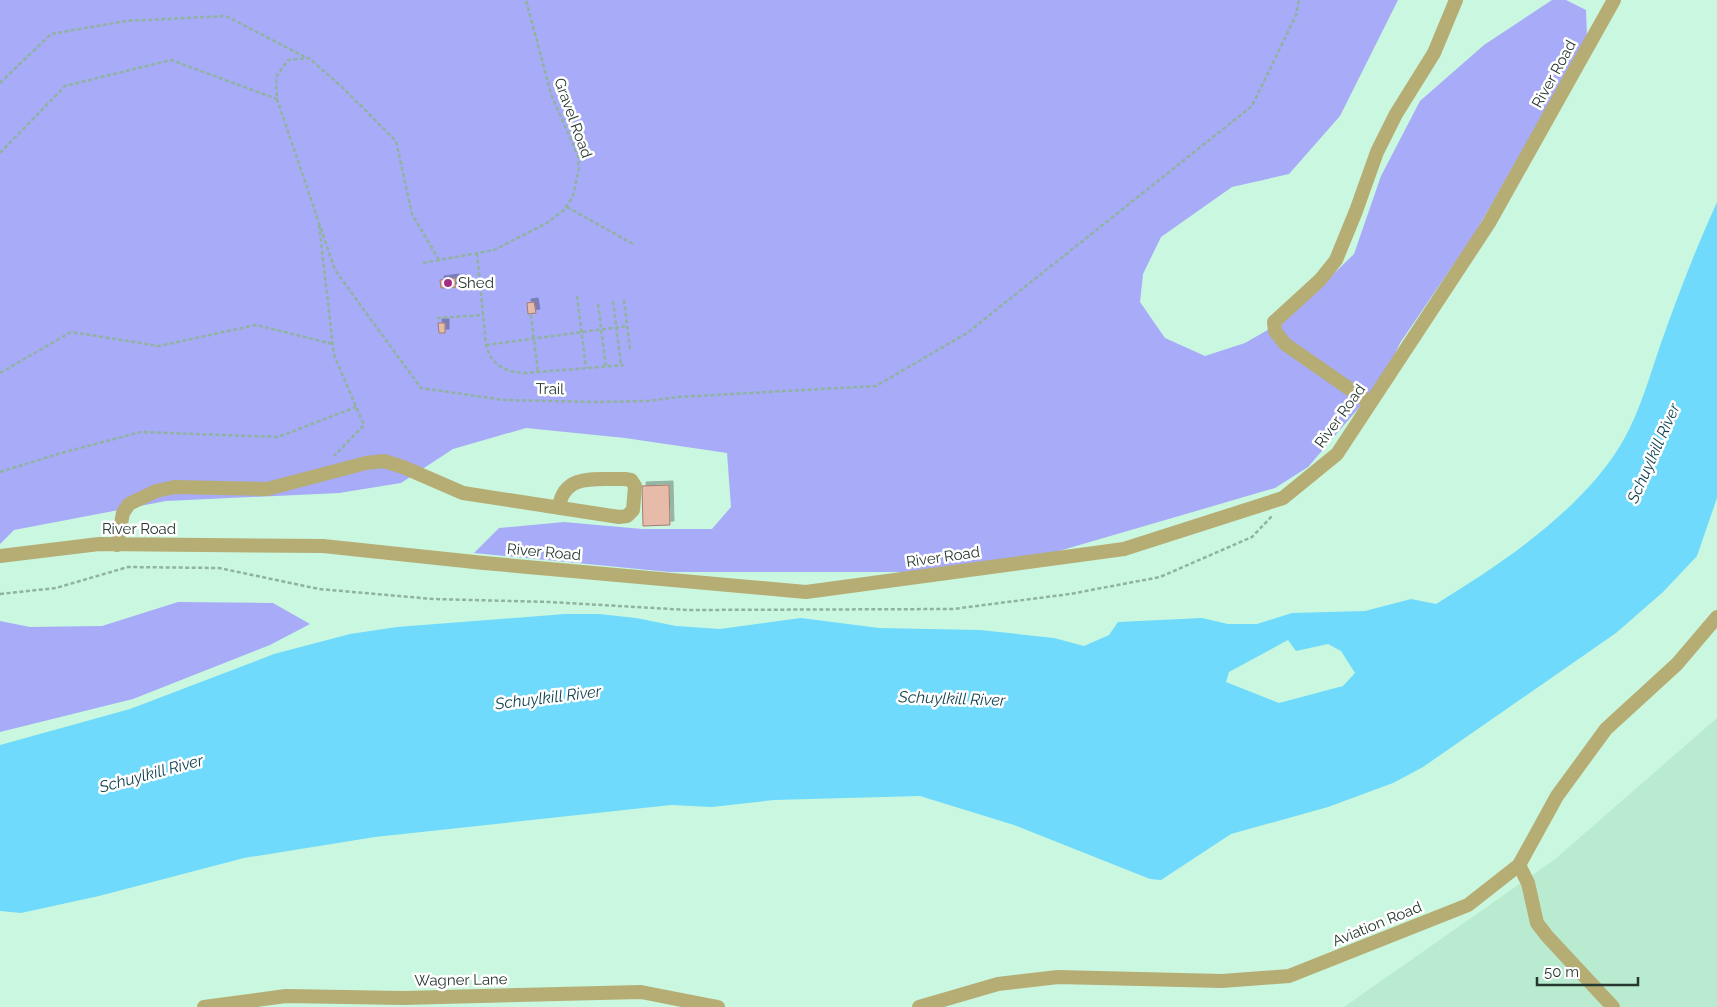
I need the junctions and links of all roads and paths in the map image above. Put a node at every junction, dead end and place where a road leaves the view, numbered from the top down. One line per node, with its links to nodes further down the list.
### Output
1 (526, 0): 9 (path, Gravel Road)
2 (1299, 0): 10 (path, Trail)
3 (1456, 0): 34 (street)
4 (1614, 0): 34 (street, River Road)
5 (309, 58): 6 (path); 7 (path); 13 (path)
6 (0, 83)
7 (277, 99): 8 (path); 10 (path)
8 (0, 153)
9 (567, 207): 11 (path); 12 (path)
10 (318, 220): 27 (path)
11 (633, 244)
12 (477, 253): 13 (path); 19 (path)
13 (439, 260): 14 (path)
14 (423, 263)
15 (577, 296): 25 (path)
16 (624, 300): 22 (path)
17 (613, 301): 23 (path)
18 (598, 304): 24 (path)
19 (483, 315): 21 (path); 28 (path)
20 (531, 315): 26 (path)
21 (437, 318)
22 (627, 326): 23 (path); 29 (path)
23 (616, 327): 24 (path); 30 (path)
24 (601, 329): 25 (path); 30 (path)
25 (581, 332): 26 (path); 31 (path)
26 (534, 338): 28 (path); 32 (path)
27 (333, 344): 33 (path); 35 (path)
28 (486, 344): 32 (path)
29 (630, 350)
30 (606, 367): 31 (path)
31 (586, 368): 32 (path)
32 (538, 372)
33 (0, 373)
34 (1370, 403): 39 (street, River Road)
35 (356, 407): 36 (path); 37 (path)
36 (0, 472)
37 (316, 476): 38 (street); 39 (street)
38 (559, 508): 38 (street)
39 (117, 545): 40 (street, River Road)
40 (0, 556)
41 (1717, 617): 42 (street, Aviation Road)
42 (1519, 865): 46 (street, Aviation Road); 47 (street)
43 (500, 1001): 44 (street, Wagner Lane); 45 (street, Wagner Lane)
44 (204, 1007)
45 (718, 1007)
46 (918, 1007)
47 (1612, 1007)

